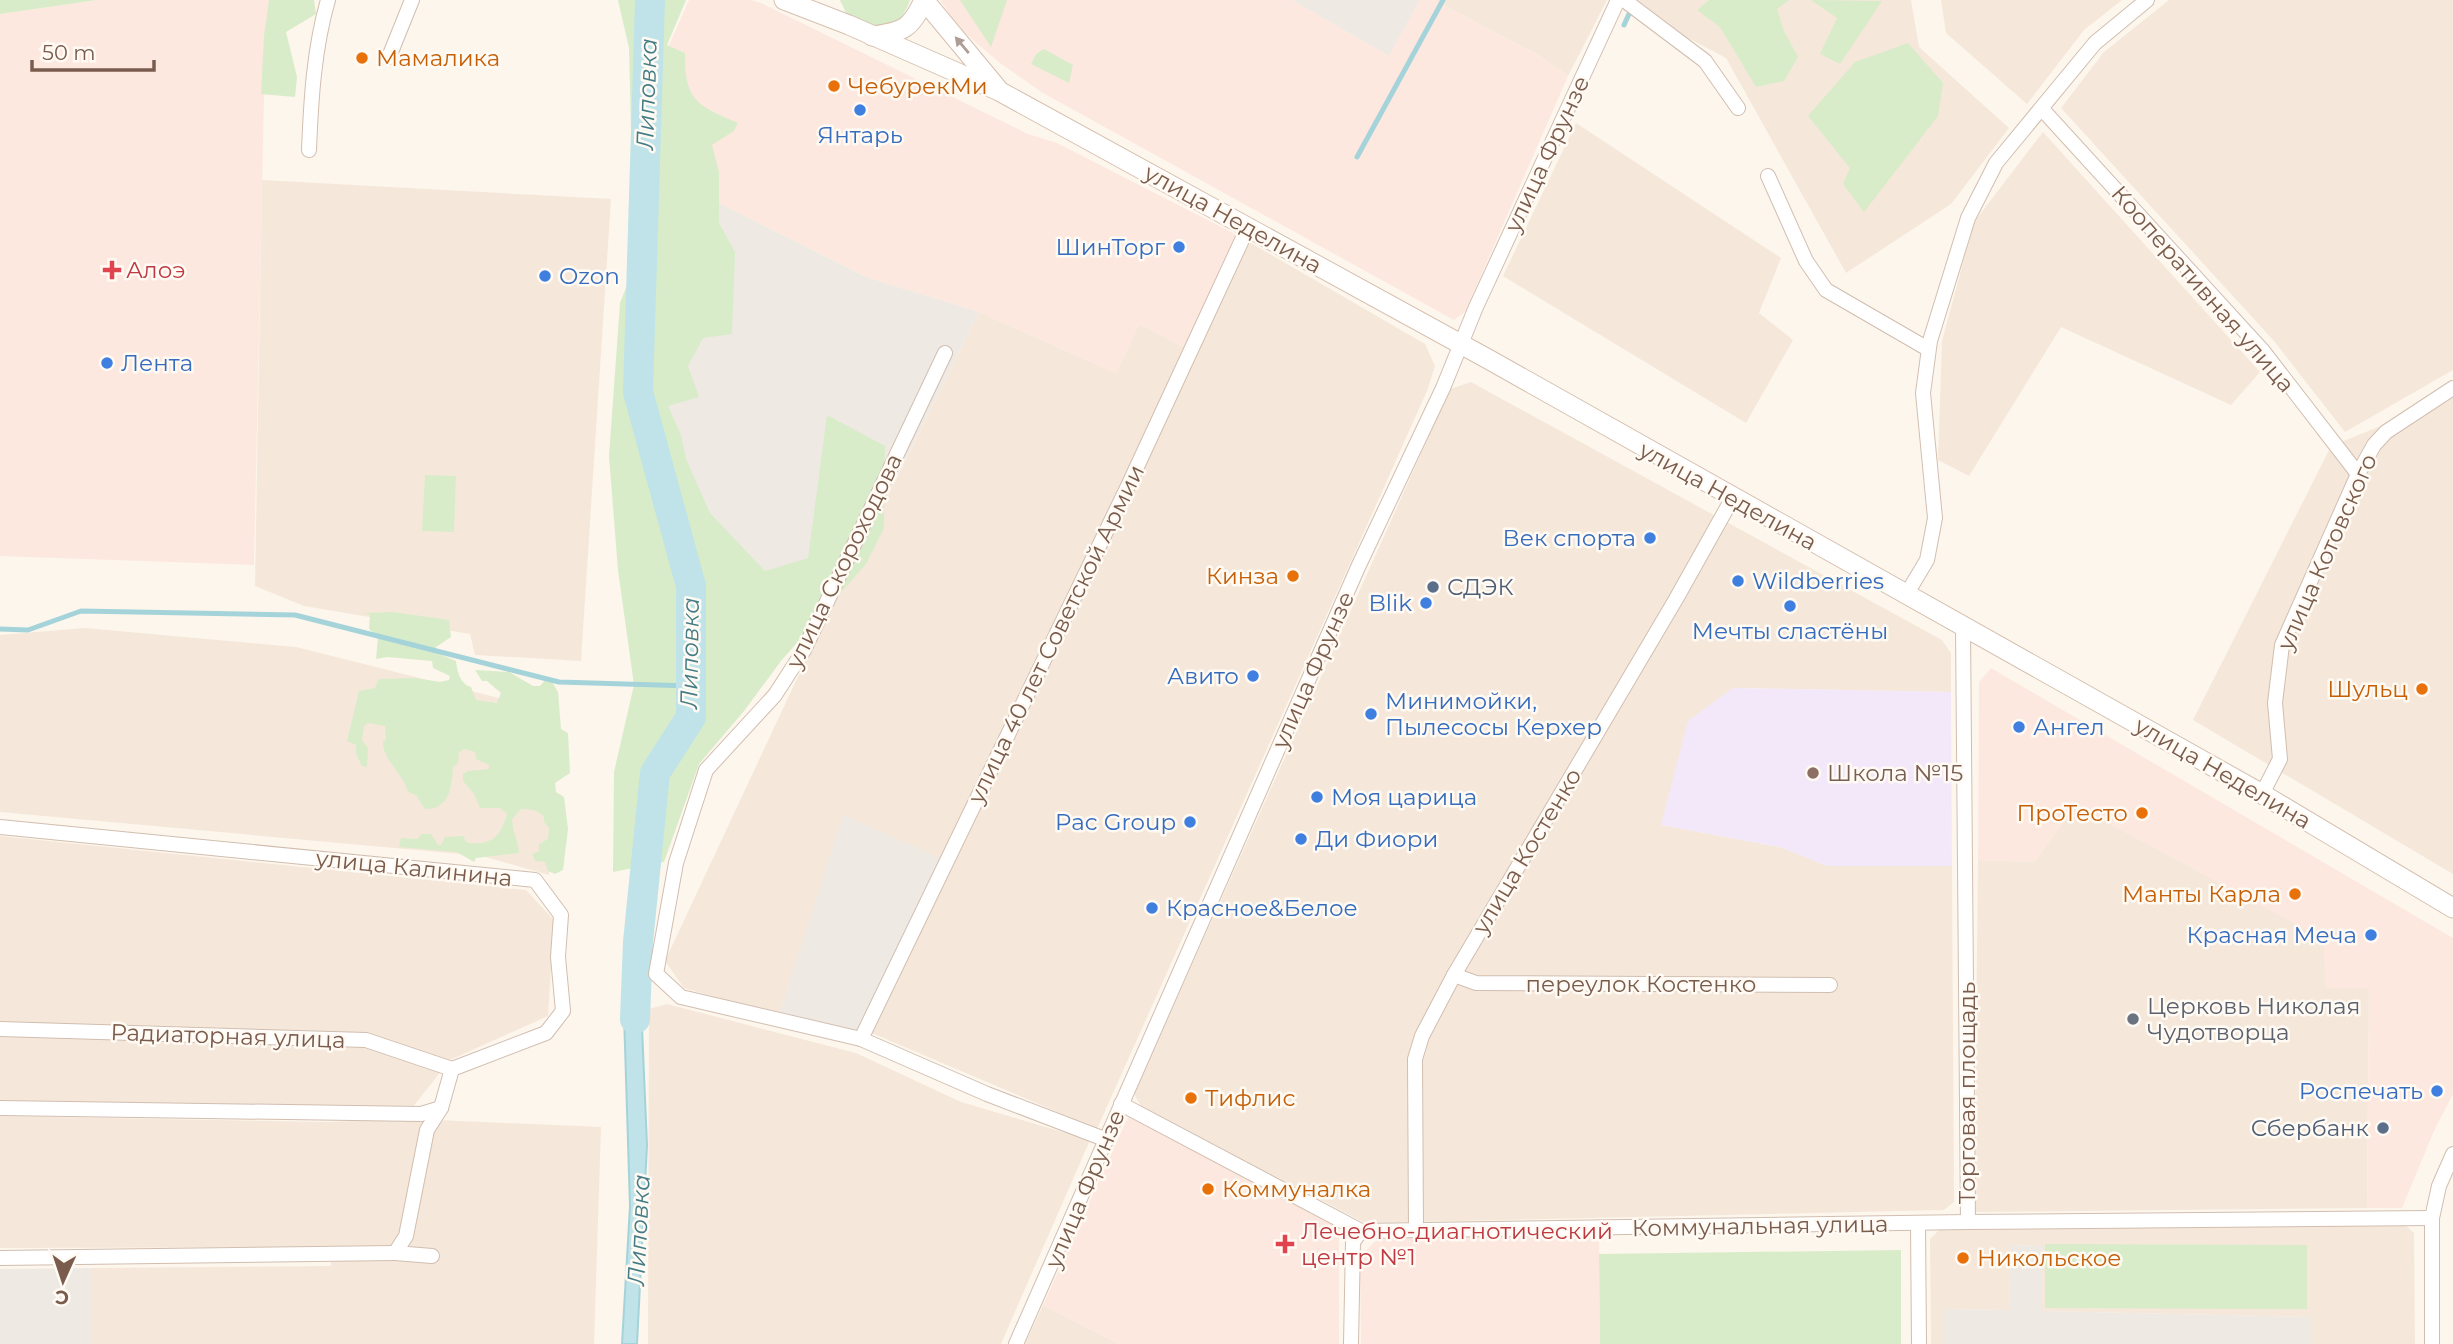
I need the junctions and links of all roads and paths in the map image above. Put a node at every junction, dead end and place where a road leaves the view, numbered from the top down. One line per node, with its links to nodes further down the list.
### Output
1 (328, 0): 15 (street)
2 (412, 0): 11 (street)
3 (784, 0): 9 (main road, улица Неделина)
4 (834, 0): 9 (main road)
5 (924, 0): 10 (main road); 12 (main road, one-way to 5)
6 (1618, 0): 18 (street, улица Фрунзе)
7 (1624, 0): 13 (street)
8 (2147, 0): 14 (street)
9 (849, 25): 10 (main road, улица Неделина)
10 (871, 36): 12 (main road, улица Неделина)
11 (389, 57)
12 (999, 91): 17 (main road, улица Неделина)
13 (1738, 108)
14 (2042, 109): 19 (street); 22 (street, Кооперативная улица)
15 (309, 150)
16 (1768, 176): 19 (street)
17 (1248, 228): 18 (main road, улица Неделина); 32 (street, улица 40 лет Советской Армии)
18 (1462, 345): 23 (main road, улица Неделина); 34 (street, улица Фрунзе)
19 (1928, 349): 24 (street)
20 (945, 353): 32 (street, улица Скороходова)
21 (2453, 388): 22 (street, улица Котовского)
22 (2358, 474): 26 (street, улица Котовского)
23 (1732, 499): 24 (main road, улица Неделина); 29 (street, улица Костенко)
24 (1906, 595): 25 (main road, улица Неделина)
25 (1963, 627): 26 (main road, улица Неделина); 40 (street, Торговая площадь)
26 (2262, 794): 28 (main road, улица Неделина)
27 (0, 827): 33 (street, улица Калинина)
28 (2453, 908)
29 (1454, 975): 30 (street, переулок Костенко); 42 (street, улица Костенко)
30 (1830, 985)
31 (0, 1029): 33 (street, Радиаторная улица)
32 (861, 1039): 37 (street)
33 (452, 1069): 36 (street)
34 (1121, 1104): 37 (street, улица Фрунзе); 43 (street, Коммунальная улица)
35 (0, 1108): 36 (street)
36 (441, 1108): 44 (street)
37 (1107, 1140): 47 (street, улица Фрунзе)
38 (2453, 1154): 39 (street)
39 (2432, 1218): 40 (street, Торговая площадь); 50 (street)
40 (1968, 1222): 41 (street, Коммунальная улица)
41 (1918, 1224): 42 (street, Коммунальная улица); 49 (street)
42 (1416, 1230): 43 (street, Коммунальная улица)
43 (1361, 1231): 48 (street)
44 (395, 1254): 45 (street); 46 (street)
45 (432, 1256)
46 (0, 1258)
47 (1016, 1344)
48 (1351, 1344)
49 (1920, 1344)
50 (2432, 1344)

